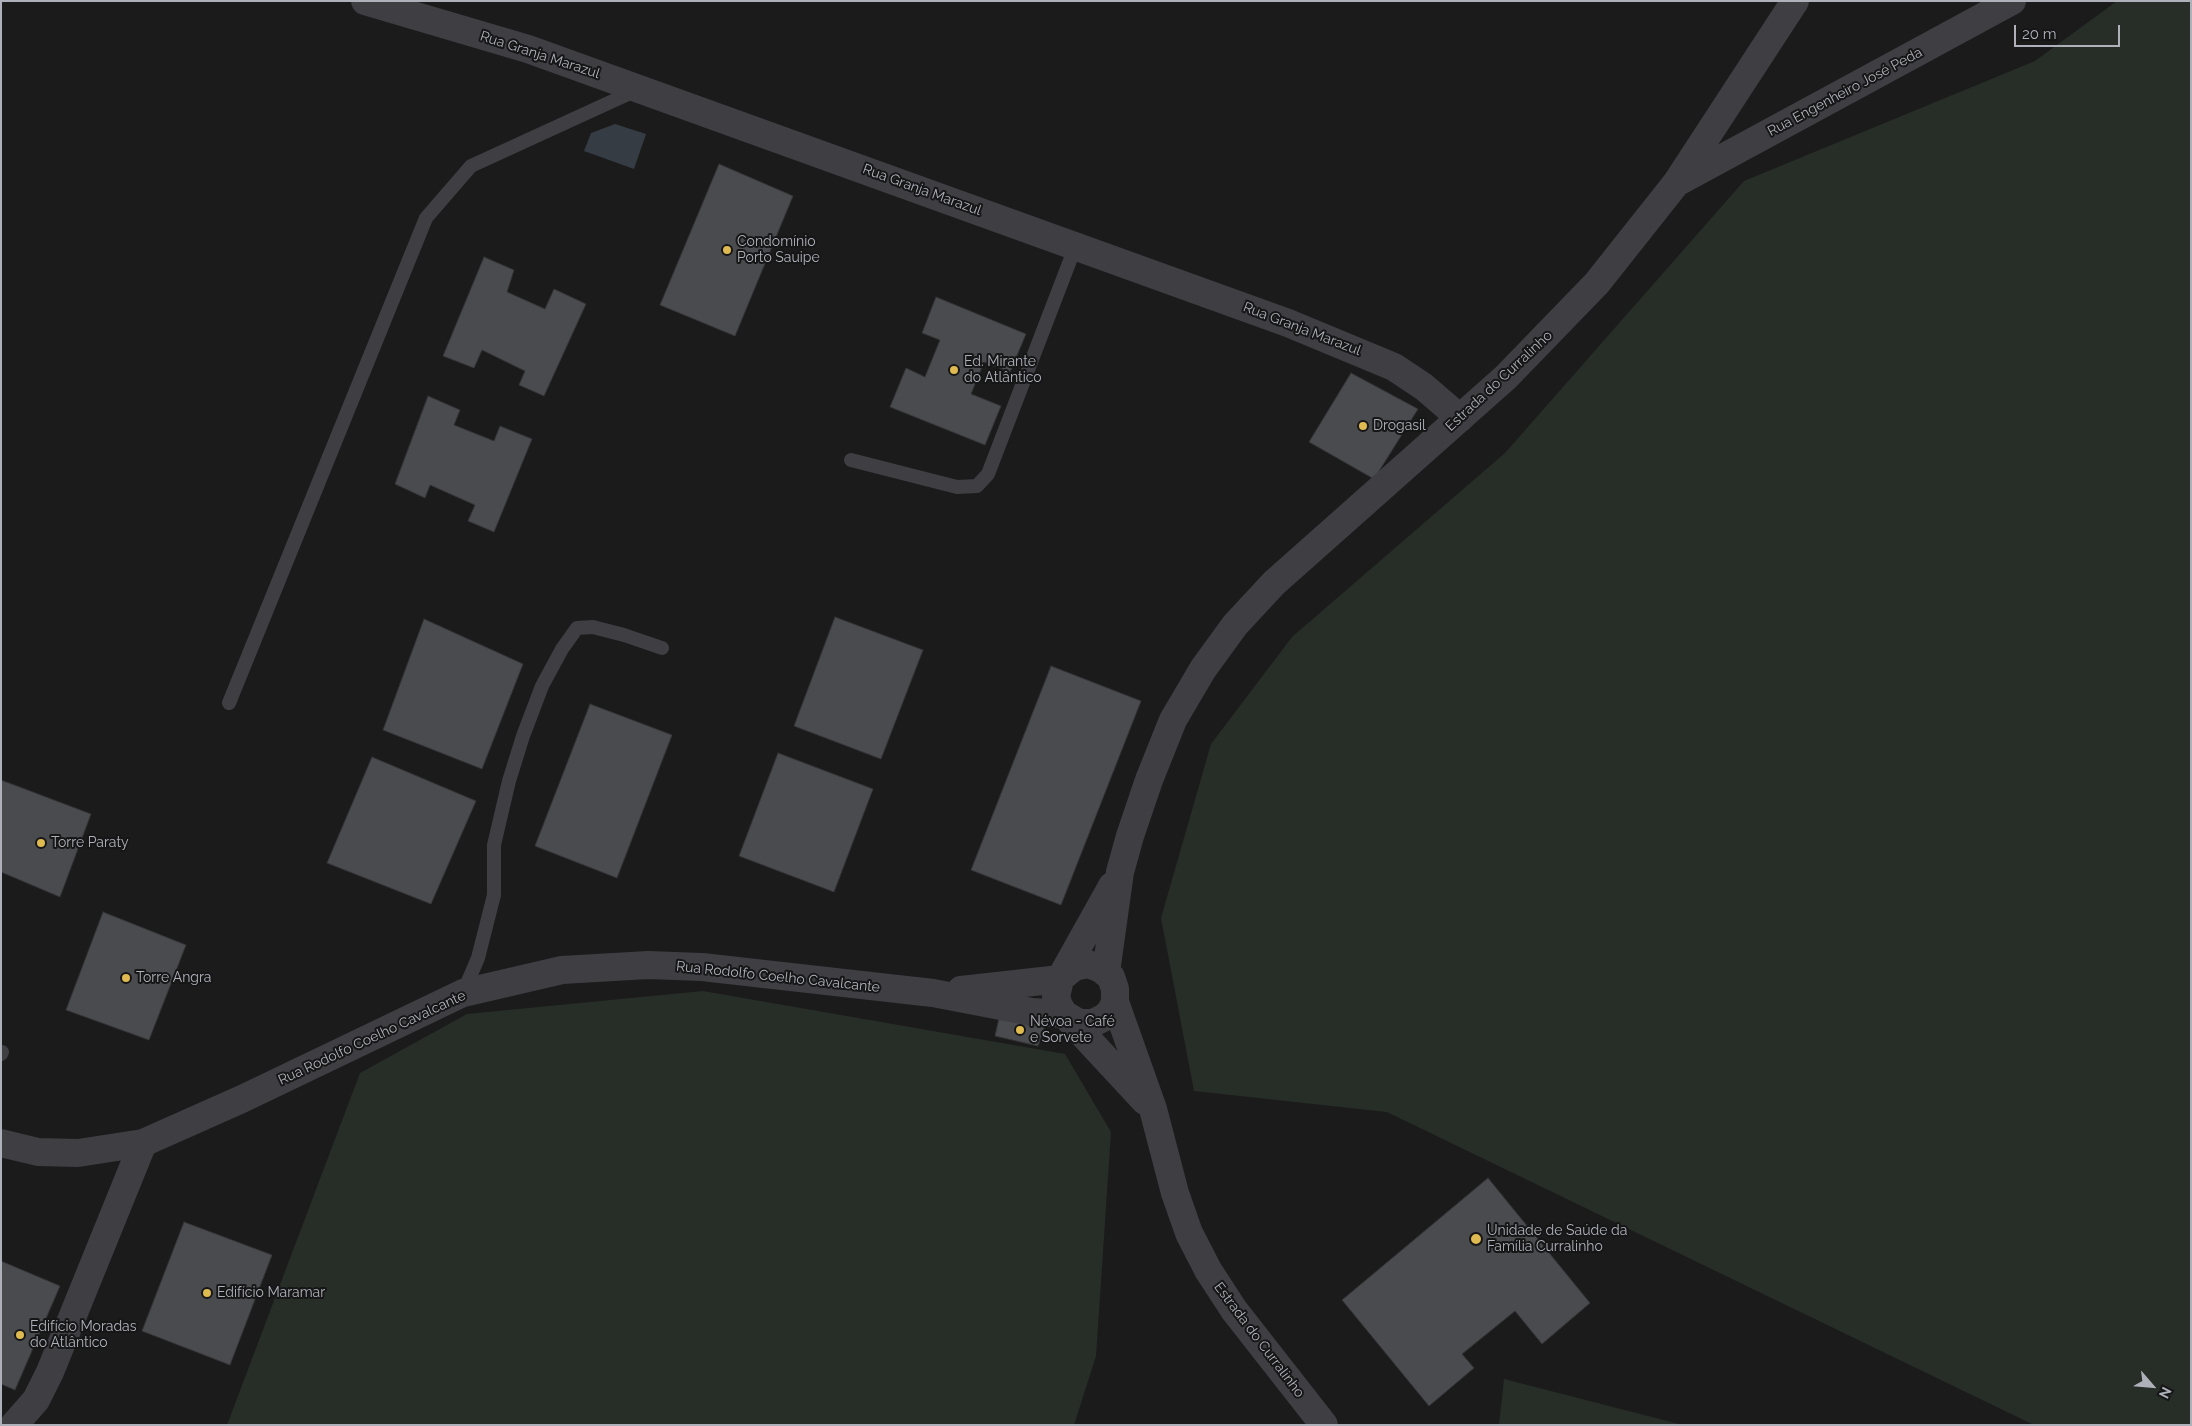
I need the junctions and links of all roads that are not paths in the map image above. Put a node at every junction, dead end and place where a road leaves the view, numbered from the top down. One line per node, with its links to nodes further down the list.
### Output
1 (366, 1): 6 (street, Rua Granja Marazul)
2 (1795, 1): 7 (street, Estrada do Curralinho)
3 (1969, 1): 4 (street)
4 (1974, 1)
5 (2012, 1): 7 (street, Rua Engenheiro José Peda)
6 (640, 89): 8 (street, Rua Granja Marazul); 12 (lane)
7 (1677, 182): 9 (street, Estrada do Curralinho)
8 (1076, 245): 9 (street, Rua Granja Marazul); 10 (lane)
9 (1460, 418): 13 (street, Estrada do Curralinho)
10 (851, 460)
11 (662, 648): 16 (lane)
12 (230, 703)
13 (1120, 872): 14 (street, Estrada do Curralinho); 15 (street, Estrada do Curralinho)
14 (1106, 972): 15 (street); 18 (street)
15 (1061, 978): 17 (street, Rua Rodolfo Coelho Cavalcante); 19 (street)
16 (463, 993): 17 (street, Rua Rodolfo Coelho Cavalcante); 22 (street, Rua Rodolfo Coelho Cavalcante)
17 (932, 993): 19 (street, Rua Rodolfo Coelho Cavalcante)
18 (1115, 1002): 19 (street); 20 (street, Estrada do Curralinho)
19 (1065, 1015): 20 (street, Estrada do Curralinho)
20 (1153, 1109): 24 (street, Estrada do Curralinho)
21 (1, 1143): 22 (street, Rua Rodolfo Coelho Cavalcante)
22 (142, 1143): 23 (street)
23 (14, 1425)
24 (1324, 1425)

